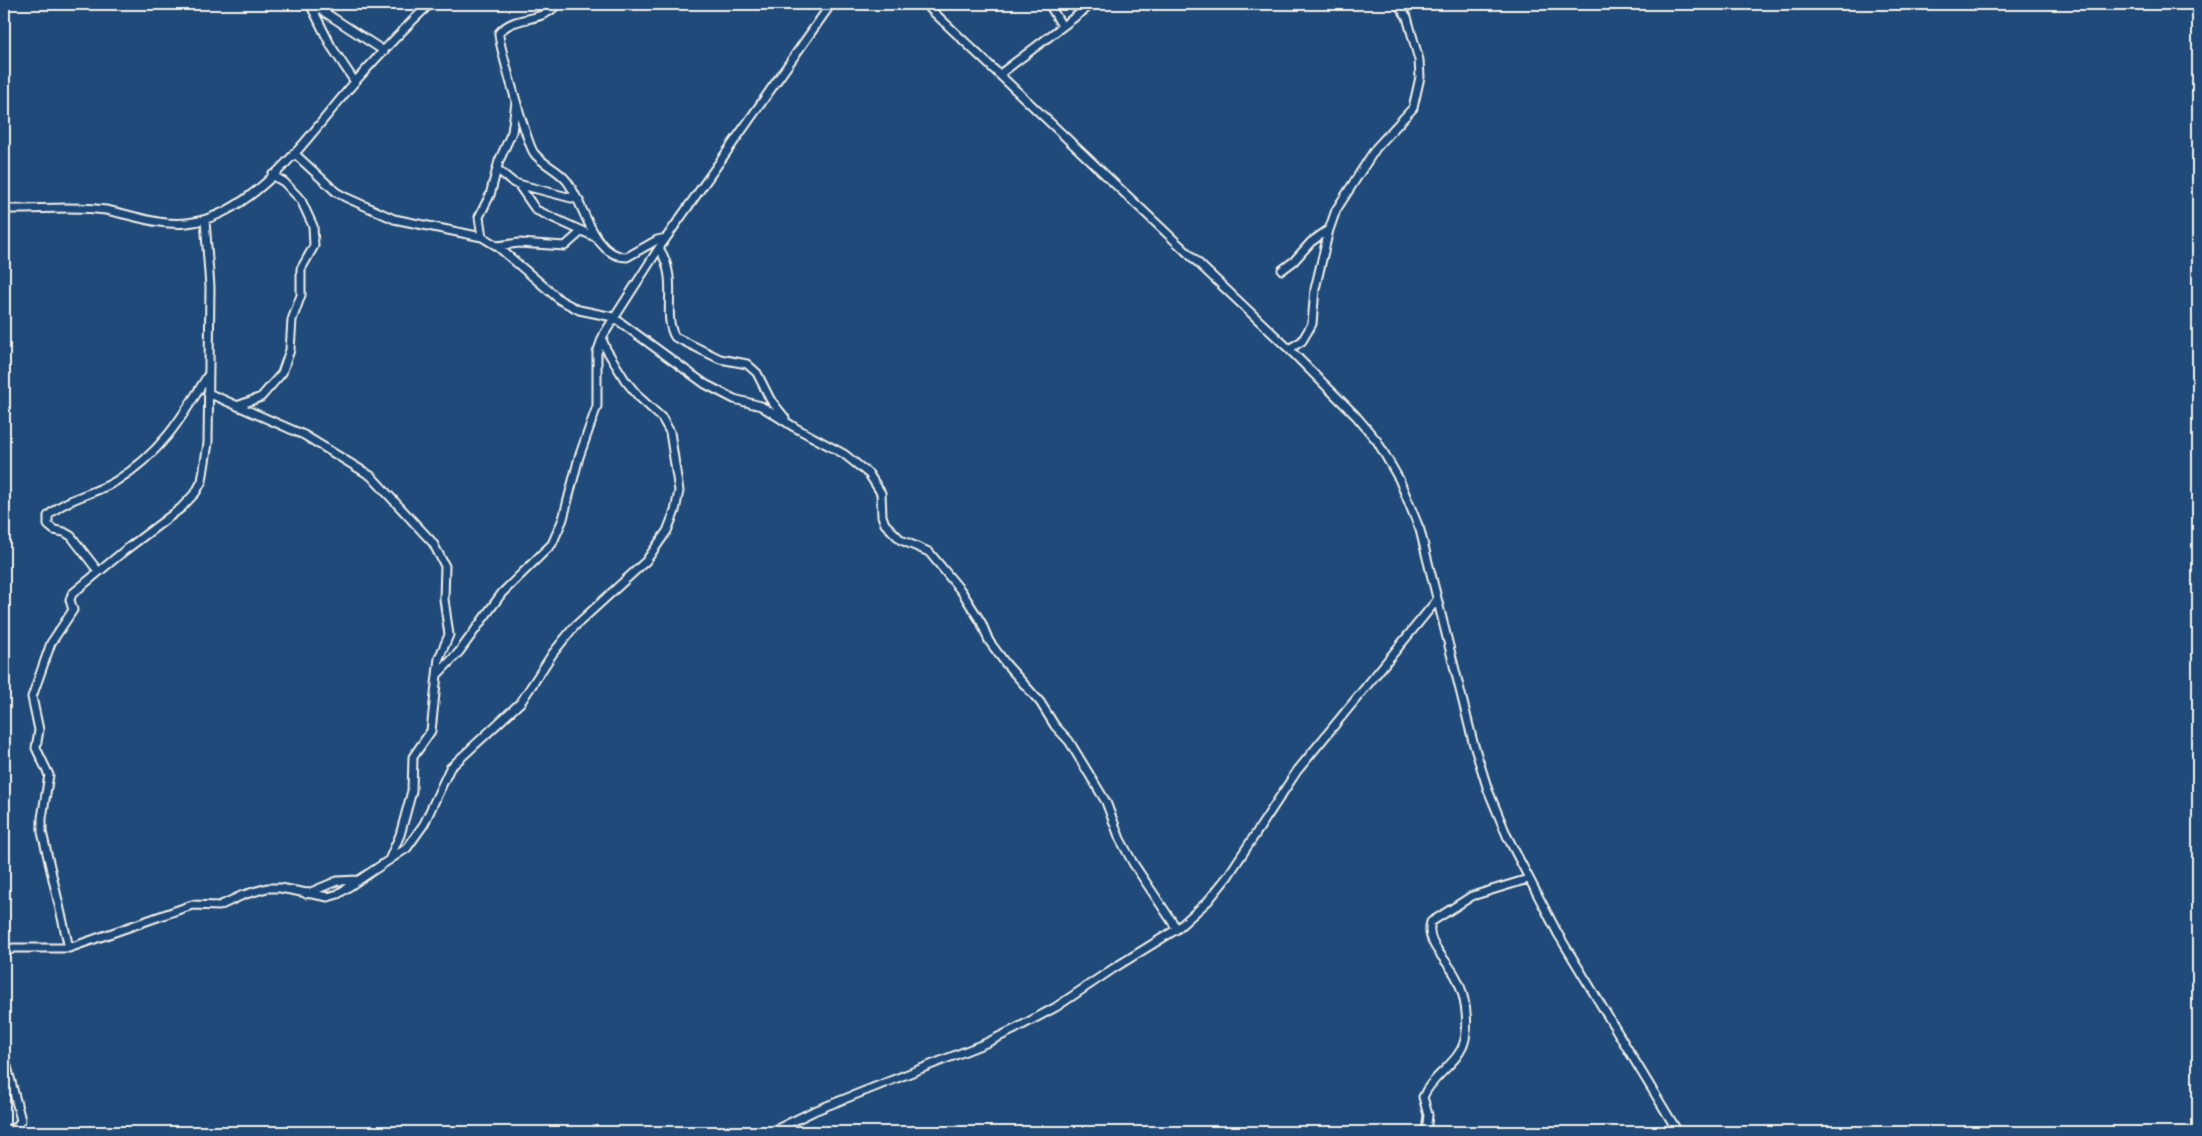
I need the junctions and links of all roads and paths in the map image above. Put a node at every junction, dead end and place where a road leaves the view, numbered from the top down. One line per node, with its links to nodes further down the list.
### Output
1 (311, 4): 10 (street); 12 (street)
2 (430, 4): 10 (street)
3 (558, 4): 13 (street)
4 (831, 4): 25 (street)
5 (925, 4): 11 (street)
6 (1049, 4): 9 (street)
7 (1092, 4): 9 (street)
8 (1398, 4): 21 (street)
9 (1062, 26): 11 (street)
10 (384, 51): 12 (street)
11 (1000, 74): 31 (street)
12 (355, 82): 14 (street)
13 (516, 99): 15 (street); 18 (street)
14 (294, 153): 16 (street); 23 (street)
15 (497, 169): 17 (street); 23 (street)
16 (272, 175): 20 (street); 34 (street)
17 (518, 184): 18 (street); 22 (street)
18 (579, 200): 24 (street)
19 (4, 209): 20 (street)
20 (205, 220): 32 (street)
21 (1329, 230): 28 (street); 31 (street)
22 (582, 232): 24 (street); 26 (street)
23 (482, 237): 26 (street)
24 (596, 237): 25 (street)
25 (666, 238): 27 (street)
26 (497, 246): 29 (street)
27 (658, 248): 29 (street); 35 (street)
28 (1282, 270)
29 (613, 317): 30 (street); 35 (street)
30 (602, 339): 38 (street); 39 (street)
31 (1290, 349): 37 (street)
32 (208, 375): 33 (street); 36 (street)
33 (208, 393): 34 (street); 36 (street)
34 (237, 406): 38 (street)
35 (794, 427): 43 (street)
36 (98, 571): 44 (street)
37 (1437, 600): 40 (street); 43 (street)
38 (436, 675): 39 (street)
39 (388, 862): 41 (street)
40 (1528, 879): 49 (street); 50 (street)
41 (358, 880): 42 (street); 42 (street)
42 (306, 894): 44 (street)
43 (1177, 929): 48 (street)
44 (69, 948): 45 (street)
45 (4, 954)
46 (4, 1056): 47 (street)
47 (4, 1130)
48 (771, 1132)
49 (1426, 1132)
50 (1678, 1132)

